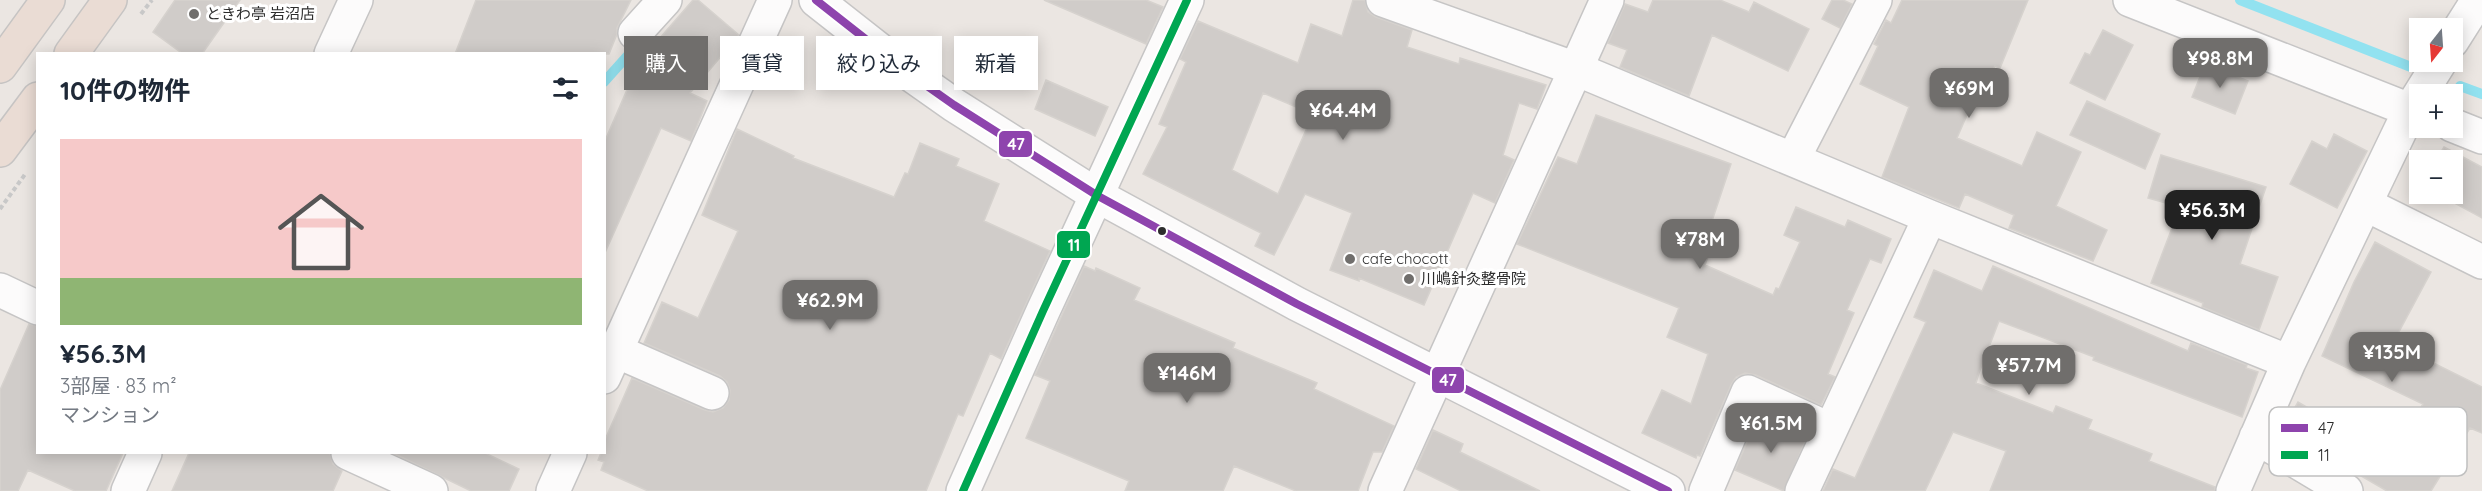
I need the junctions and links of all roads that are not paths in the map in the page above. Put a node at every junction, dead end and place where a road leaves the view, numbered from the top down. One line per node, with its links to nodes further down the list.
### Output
1 (48, 0): 17 (highway)
2 (110, 0): 15 (highway)
3 (356, 0): 16 (street)
4 (665, 0): 14 (street)
5 (775, 0): 33 (street)
6 (816, 0): 26 (street)
7 (1187, 0): 26 (street)
8 (1383, 0): 18 (street)
9 (1607, 0): 18 (street)
10 (1875, 0): 25 (street)
11 (2130, 0): 20 (street)
12 (2478, 0): 13 (street)
13 (2463, 24)
14 (635, 33)
15 (72, 52)
16 (332, 52)
17 (0, 66)
18 (1576, 69): 25 (street); 34 (street)
19 (36, 102): 24 (highway)
20 (2409, 110)
21 (2409, 123): 27 (street)
22 (2463, 129): 23 (street)
23 (2482, 136)
24 (0, 150)
25 (1793, 159): 28 (street)
26 (1098, 196): 34 (street); 48 (street)
27 (2365, 204): 29 (street); 32 (street)
28 (1930, 217): 32 (street); 38 (street)
29 (2482, 262)
30 (0, 290): 31 (street)
31 (36, 307)
32 (2289, 362): 36 (street)
33 (610, 364): 35 (street)
34 (1437, 374): 49 (street); 50 (street)
35 (712, 393)
36 (2269, 407)
37 (2269, 407): 39 (street)
38 (1829, 429): 51 (street); 52 (street)
39 (2256, 437): 40 (street); 53 (street)
40 (2269, 445)
41 (146, 454): 45 (street)
42 (350, 454): 46 (street)
43 (570, 454): 47 (street)
44 (2321, 476): 54 (street)
45 (128, 491)
46 (431, 491)
47 (553, 491)
48 (963, 491)
49 (1385, 491)
50 (1668, 491)
51 (1706, 491)
52 (1802, 491)
53 (2232, 491)
54 (2346, 491)

